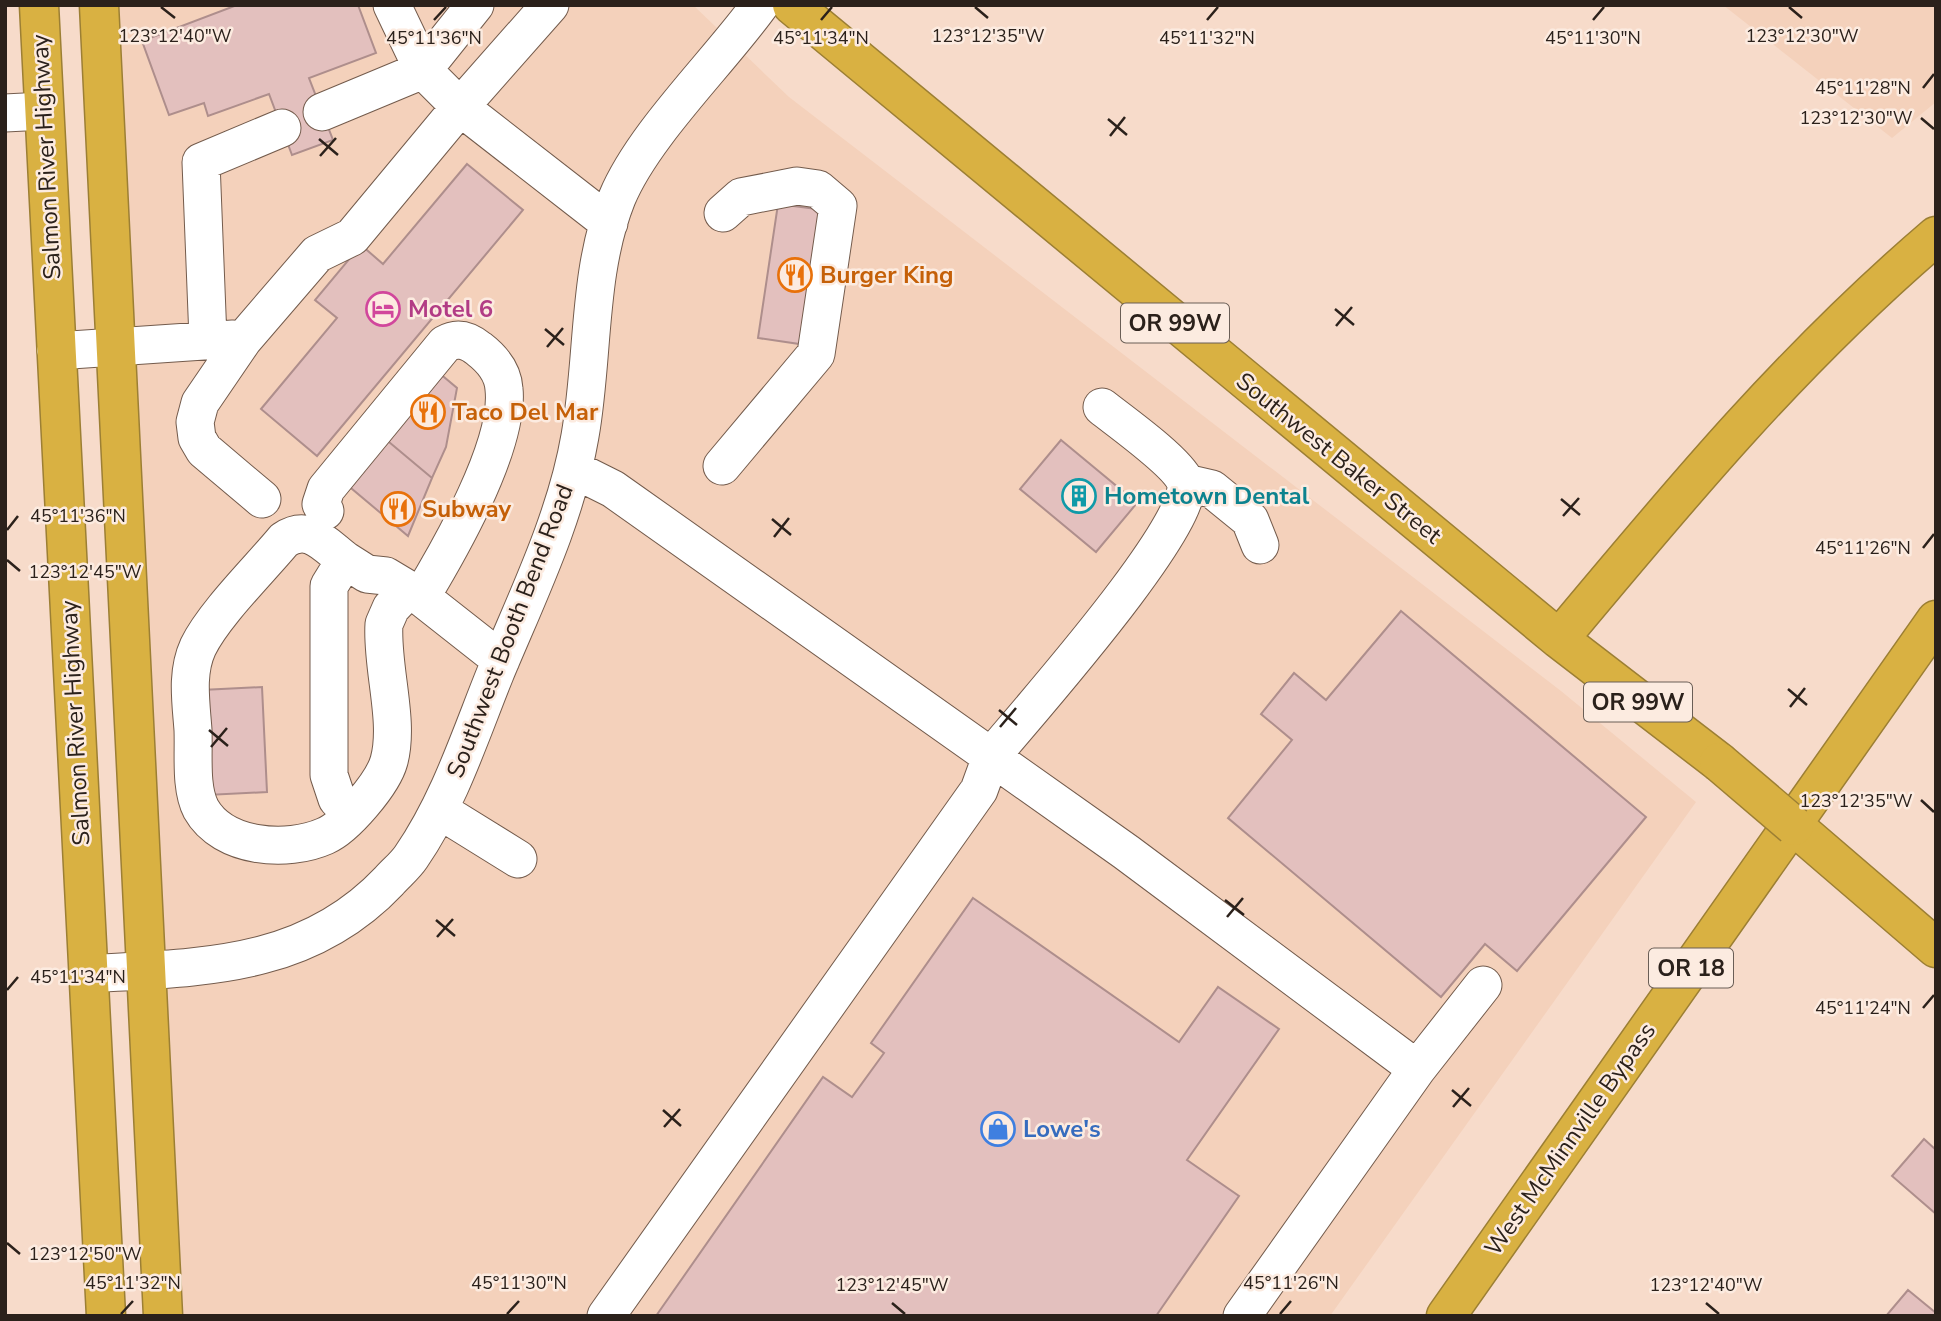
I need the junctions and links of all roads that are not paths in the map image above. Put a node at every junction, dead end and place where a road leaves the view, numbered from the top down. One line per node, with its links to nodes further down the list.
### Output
1 (38, 5): 10 (highway, Salmon River Highway)
2 (99, 5): 18 (highway)
3 (392, 5): 8 (street)
4 (475, 5): 8 (street)
5 (550, 5): 9 (street)
6 (760, 5): 15 (street, Southwest Booth Bend Road)
7 (792, 5): 30 (highway, Southwest Baker Street / OR 99W)
8 (423, 70): 9 (street); 11 (street)
9 (460, 107): 15 (street); 17 (street)
10 (44, 111): 12 (street); 19 (highway, Salmon River Highway)
11 (322, 112)
12 (5, 113)
13 (282, 128): 17 (street)
14 (723, 213): 21 (street)
15 (609, 223): 22 (street, Southwest Booth Bend Road)
16 (1936, 236): 30 (highway)
17 (226, 339): 18 (street); 24 (street)
18 (116, 346): 19 (street); 37 (highway)
19 (56, 351): 38 (highway, Salmon River Highway)
20 (1102, 407): 23 (street)
21 (722, 466)
22 (573, 469): 31 (street, Southwest Booth Bend Road); 32 (street)
23 (1186, 483): 26 (street); 32 (street)
24 (262, 499)
25 (325, 511): 28 (street)
26 (1261, 545)
27 (345, 560): 28 (street); 34 (street); 34 (street)
28 (414, 594): 31 (street); 34 (street)
29 (1936, 620): 45 (highway, West McMinnville Bypass / OR 18)
30 (1559, 639): 36 (highway, Southwest Baker Street / OR 99W, bridge)
31 (501, 660): 33 (street, Southwest Booth Bend Road)
32 (991, 757): 40 (street); 43 (street)
33 (439, 810): 35 (street); 37 (street, Southwest Booth Bend Road)
34 (352, 815)
35 (518, 859)
36 (1936, 948)
37 (146, 970): 38 (street, Southwest Booth Bend Road); 42 (highway)
38 (88, 974): 41 (highway, Salmon River Highway)
39 (1483, 985): 40 (street)
40 (1418, 1069): 44 (street)
41 (106, 1316)
42 (163, 1316)
43 (606, 1316)
44 (1242, 1316)
45 (1446, 1316)

